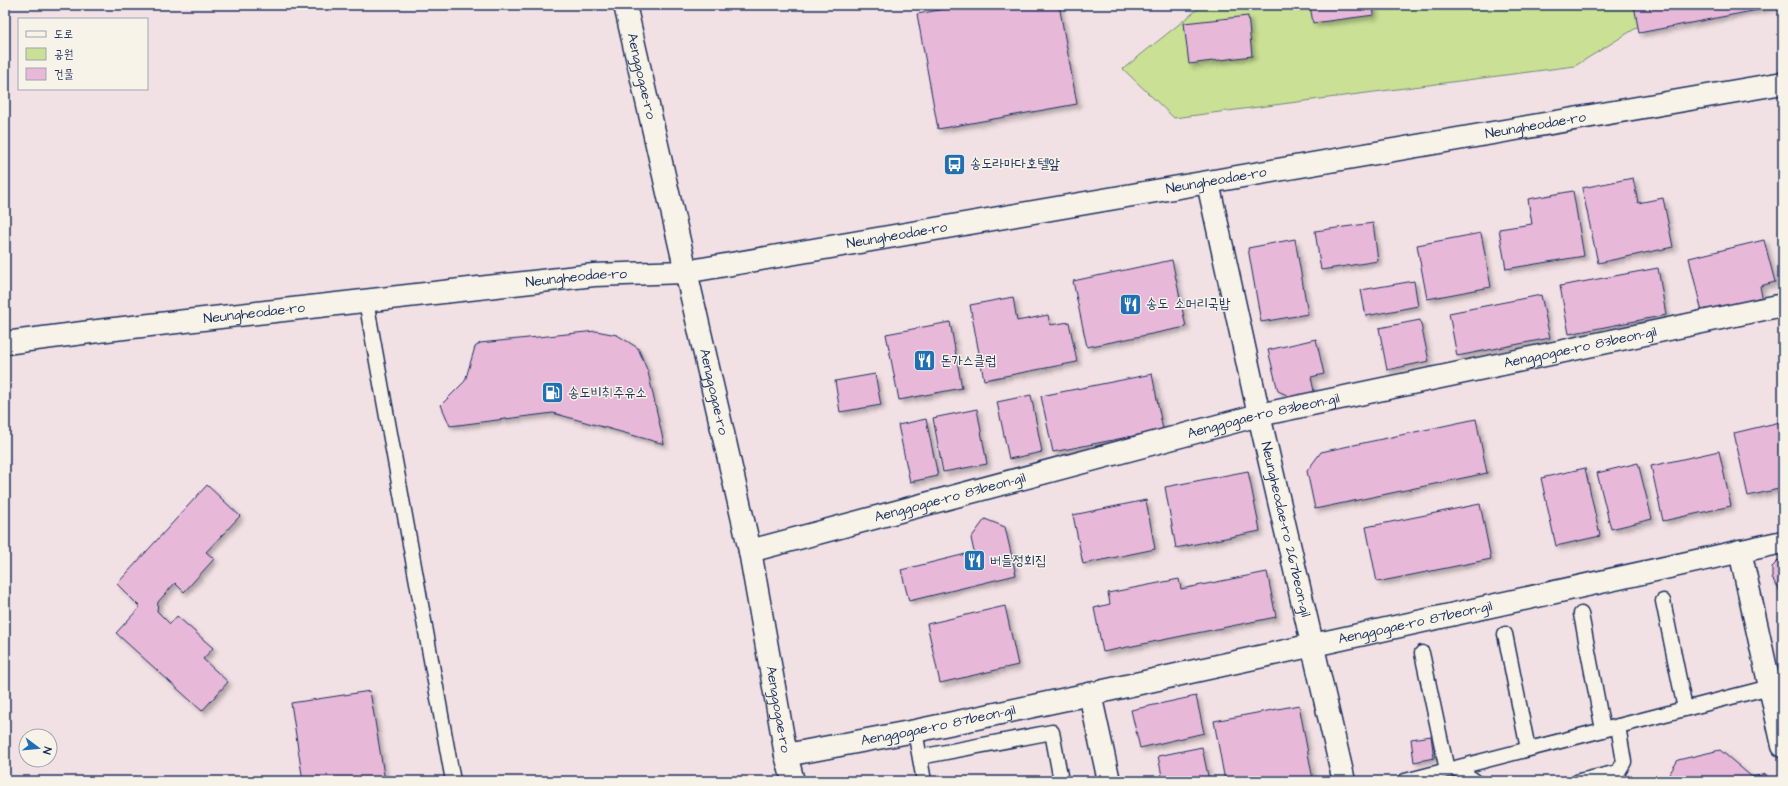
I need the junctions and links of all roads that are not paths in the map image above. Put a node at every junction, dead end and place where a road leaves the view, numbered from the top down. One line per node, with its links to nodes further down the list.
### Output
1 (626, 5): 4 (street, Aenggogae-ro)
2 (1783, 83): 3 (street, Neungheodae-ro)
3 (1208, 183): 4 (street, Neungheodae-ro); 8 (street, Neungheodae-ro 267beon-gil)
4 (685, 272): 5 (street, Neungheodae-ro); 10 (street, Aenggogae-ro)
5 (366, 300): 7 (street, Neungheodae-ro); 28 (lane)
6 (1783, 305): 8 (street, Aenggogae-ro 83beon-gil)
7 (5, 343)
8 (1259, 415): 10 (street, Aenggogae-ro 83beon-gil); 15 (street, Neungheodae-ro 267beon-gil)
9 (1783, 542): 11 (street, Aenggogae-ro 87beon-gil)
10 (750, 551): 25 (street, Aenggogae-ro)
11 (1740, 551): 15 (street, Aenggogae-ro 87beon-gil); 17 (street)
12 (1663, 601): 19 (lane)
13 (1581, 614): 21 (lane)
14 (1505, 634): 24 (lane)
15 (1312, 645): 18 (street, Aenggogae-ro 87beon-gil); 33 (street, Neungheodae-ro 267beon-gil)
16 (1422, 653): 27 (lane)
17 (1770, 687): 19 (lane); 23 (street)
18 (1090, 694): 22 (street, Aenggogae-ro 87beon-gil); 32 (street)
19 (1685, 709): 20 (lane)
20 (1618, 726): 21 (lane); 36 (lane)
21 (1603, 730): 24 (lane)
22 (915, 731): 25 (street, Aenggogae-ro 87beon-gil); 26 (lane)
23 (1783, 746)
24 (1528, 749): 27 (lane)
25 (786, 754): 29 (street, Aenggogae-ro)
26 (920, 757): 30 (lane); 31 (lane)
27 (1451, 769): 34 (lane); 35 (lane)
28 (453, 781)
29 (793, 781)
30 (924, 781)
31 (1061, 781)
32 (1109, 781)
33 (1344, 781)
34 (1405, 781)
35 (1474, 781)
36 (1579, 781)

